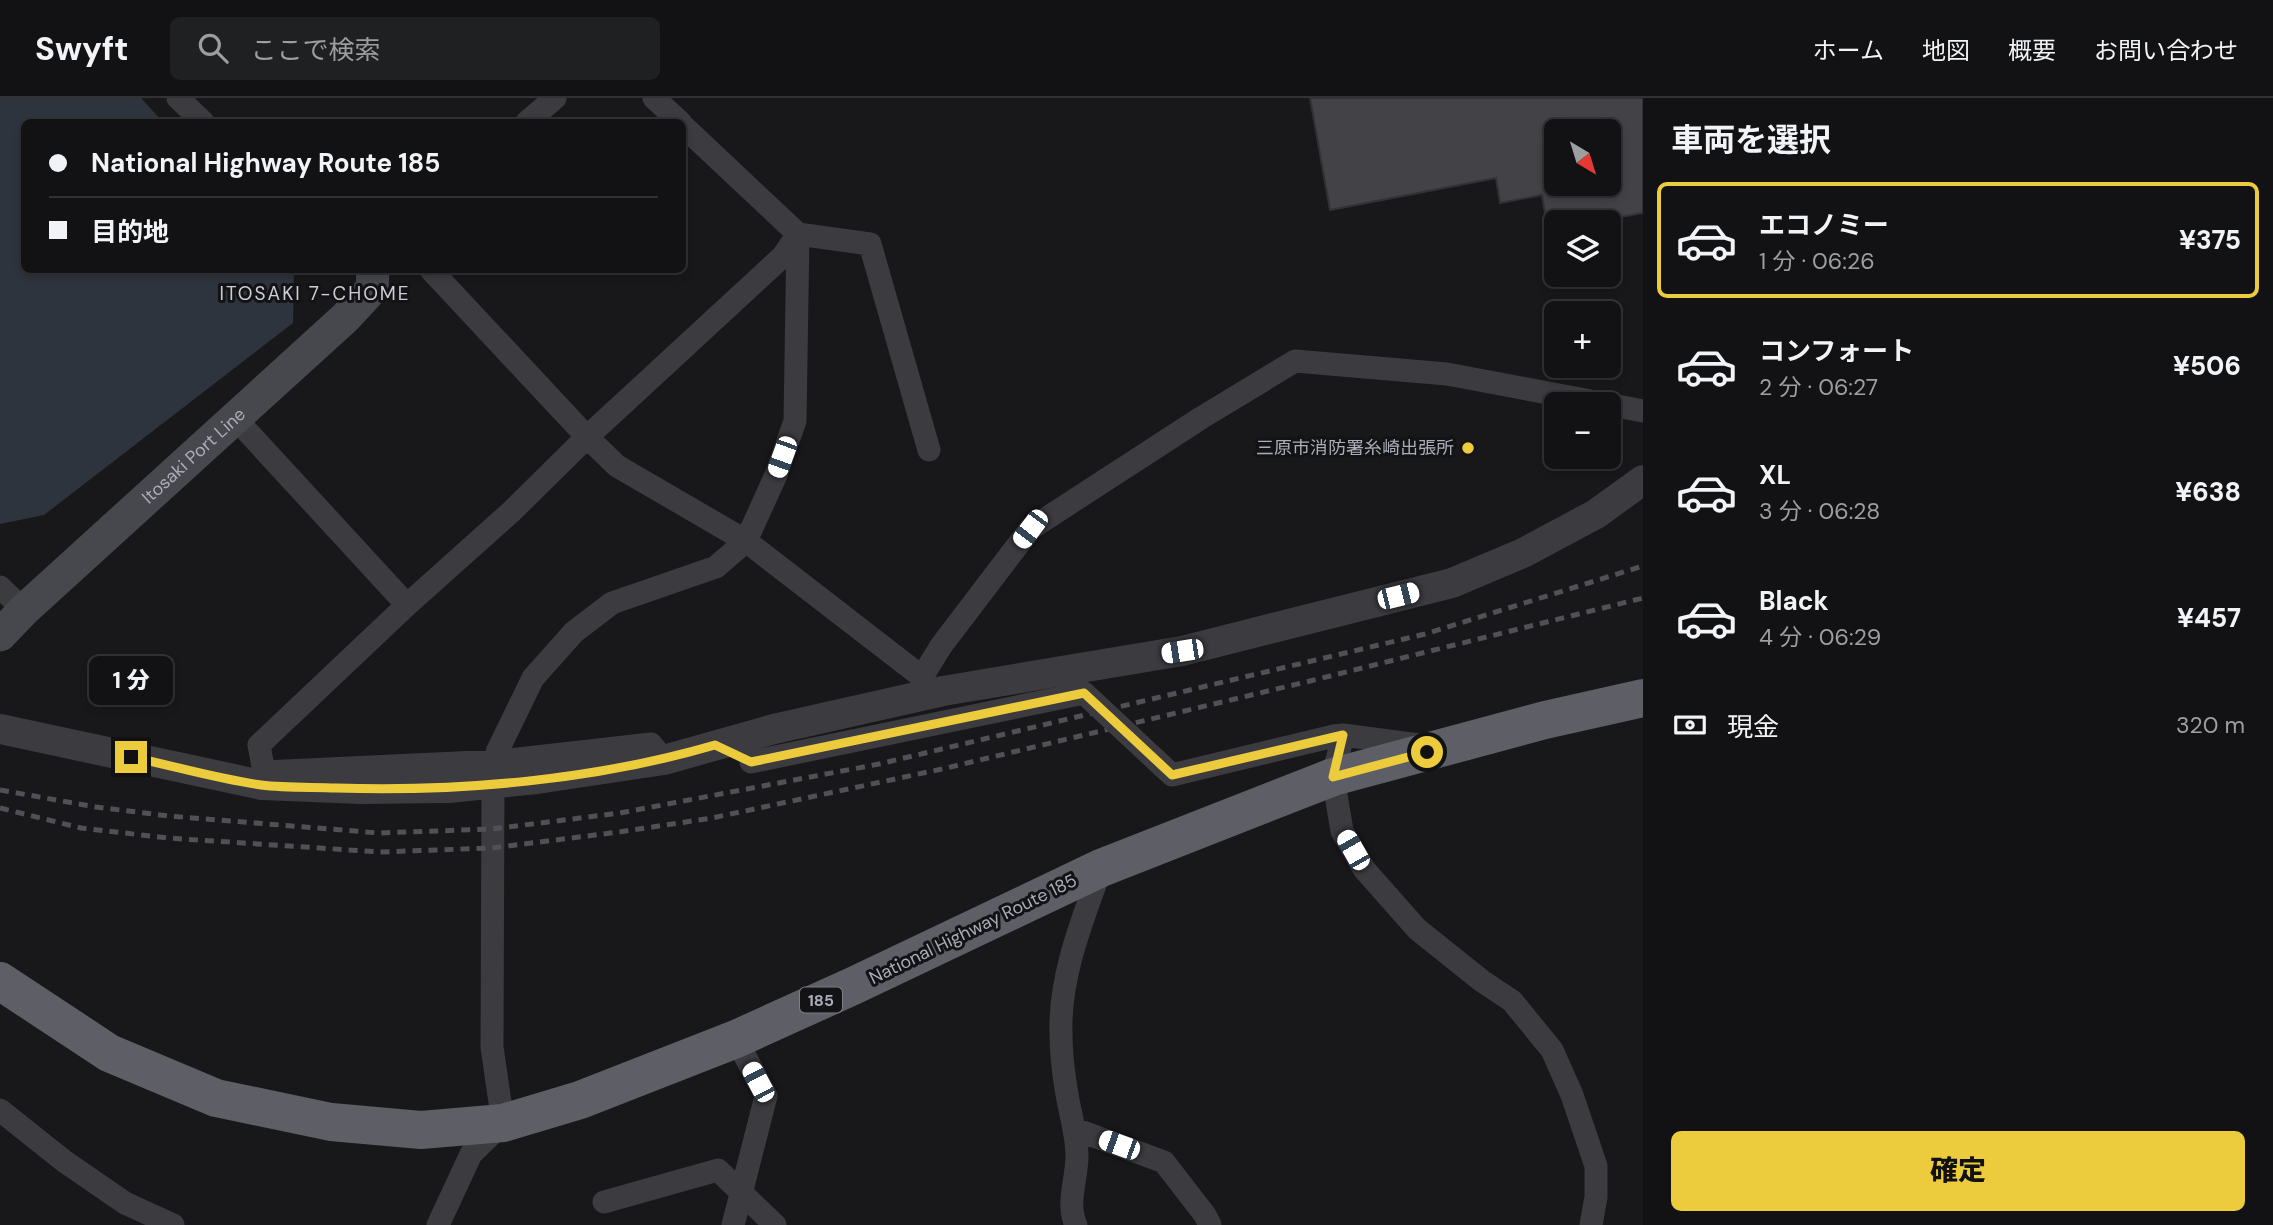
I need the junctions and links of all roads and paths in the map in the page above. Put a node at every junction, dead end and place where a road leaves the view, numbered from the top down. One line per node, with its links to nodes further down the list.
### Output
1 (178, 98): 4 (street)
2 (555, 98): 5 (street)
3 (654, 98): 6 (street)
4 (199, 119)
5 (530, 119)
6 (676, 119)
7 (686, 129): 8 (street)
8 (798, 234): 13 (street); 14 (street); 16 (street)
9 (373, 273): 12 (main road, Itosaki Port Line)
10 (434, 273): 13 (street)
11 (1643, 411): 21 (street)
12 (235, 418): 18 (street); 19 (main road, Itosaki Port Line)
13 (587, 437): 16 (street); 18 (street)
14 (929, 450)
15 (1643, 480): 21 (street)
16 (746, 541): 21 (street); 27 (street)
17 (0, 587): 19 (street)
18 (407, 605): 29 (street)
19 (24, 610): 20 (main road, Itosaki Port Line)
20 (0, 635)
21 (925, 686): 26 (street)
22 (1643, 698): 25 (highway, National Highway Route 185 / 185)
23 (0, 729): 29 (street)
24 (1338, 736): 25 (street); 26 (street, bridge); 28 (street)
25 (1474, 739): 28 (highway, National Highway Route 185 / 185)
26 (715, 745): 27 (street)
27 (496, 773): 29 (street); 34 (street)
28 (1333, 777): 30 (highway, National Highway Route 185 / 185); 44 (street)
29 (263, 778)
30 (1101, 868): 32 (highway, National Highway Route 185 / 185); 35 (street)
31 (0, 981): 34 (highway, National Highway Route 185 / 185)
32 (736, 1039): 34 (highway, National Highway Route 185 / 185); 36 (street)
33 (0, 1110): 38 (street)
34 (503, 1123): 39 (street)
35 (1074, 1129): 42 (street); 43 (street)
36 (741, 1192): 37 (street); 40 (street); 41 (street)
37 (604, 1202)
38 (173, 1225)
39 (438, 1225)
40 (733, 1225)
41 (775, 1225)
42 (1076, 1225)
43 (1210, 1225)
44 (1591, 1225)

